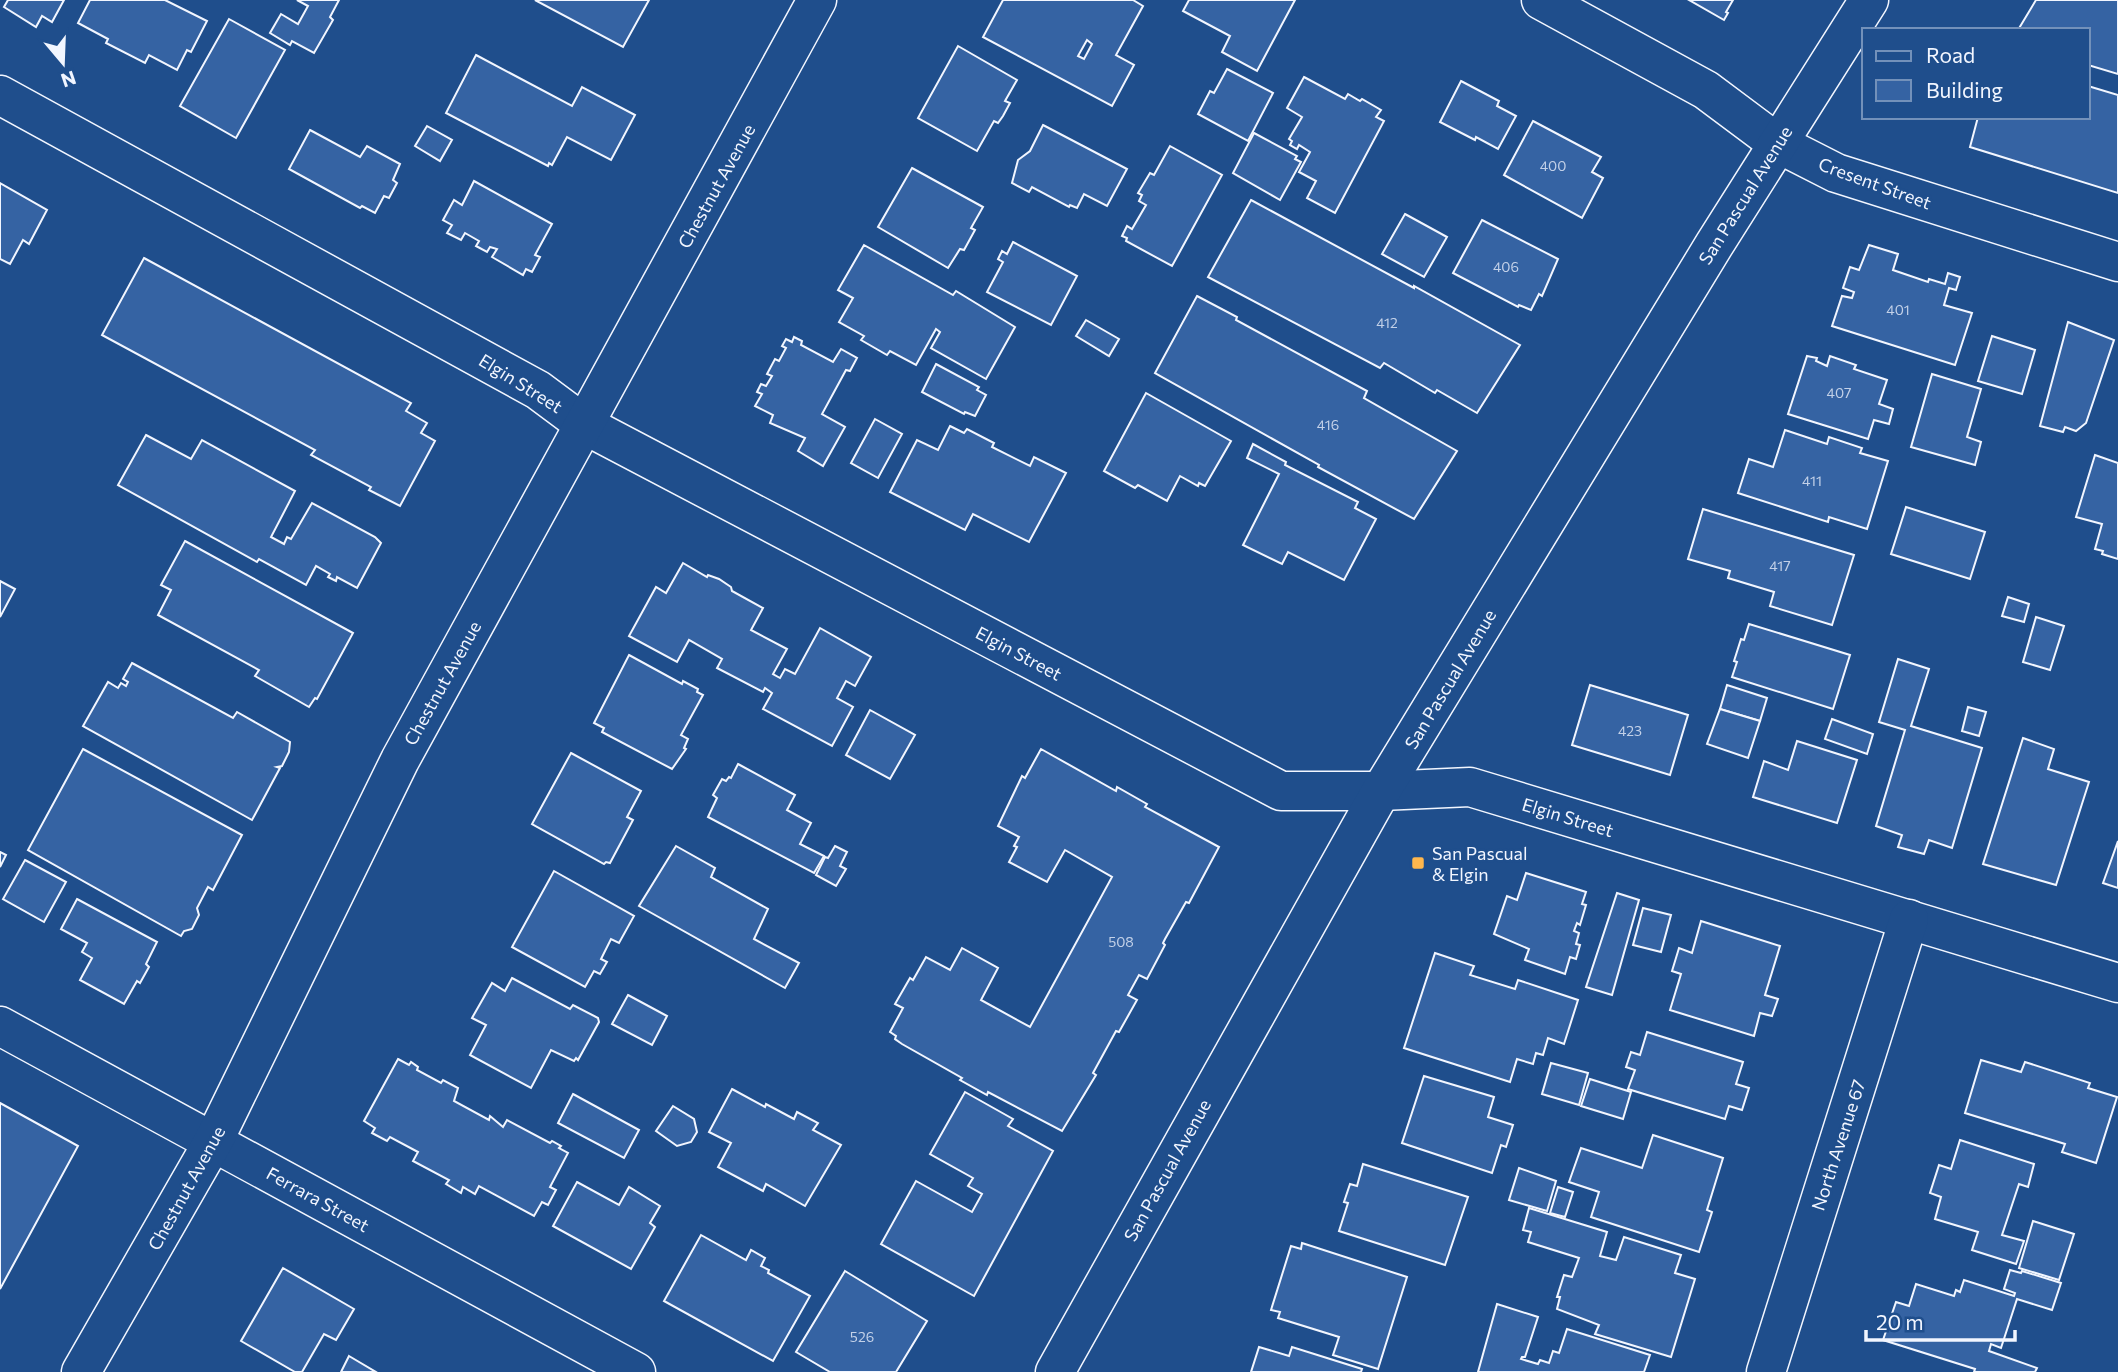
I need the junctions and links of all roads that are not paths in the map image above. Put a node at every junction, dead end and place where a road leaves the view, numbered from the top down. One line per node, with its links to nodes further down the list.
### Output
1 (817, 0): 7 (street, Chestnut Avenue)
2 (1541, 0): 5 (street, Cresent Street)
3 (1868, 0): 5 (street, San Pascual Avenue)
4 (0, 95): 7 (street, Elgin Street)
5 (1777, 143): 6 (street, Cresent Street); 8 (street, San Pascual Avenue)
6 (2118, 262)
7 (584, 425): 8 (street, Elgin Street); 12 (street, Chestnut Avenue)
8 (1381, 791): 9 (street, Elgin Street); 15 (street, San Pascual Avenue)
9 (1909, 919): 10 (street, Elgin Street); 16 (street, North Avenue 67)
10 (2118, 983)
11 (0, 1026): 12 (street, Ferrara Street)
12 (213, 1142): 13 (street, Chestnut Avenue); 14 (street, Ferrara Street)
13 (81, 1372)
14 (636, 1372)
15 (1055, 1372)
16 (1766, 1372)

